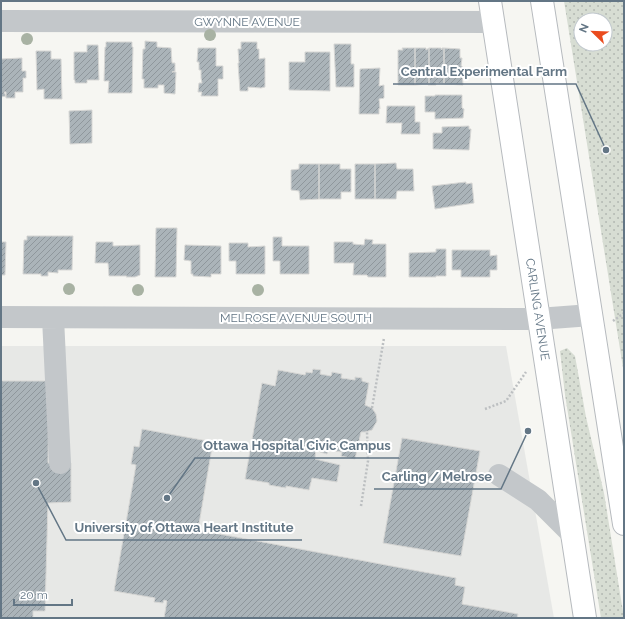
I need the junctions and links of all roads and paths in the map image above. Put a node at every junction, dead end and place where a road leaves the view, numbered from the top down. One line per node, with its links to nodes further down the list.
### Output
1 (490, 1): 4 (main road, CARLING AVENUE)
2 (542, 1): 5 (main road)
3 (1, 21): 4 (street, GWYNNE AVENUE)
4 (493, 22): 8 (main road, CARLING AVENUE)
5 (591, 315): 8 (street, MELROSE AVENUE SOUTH); 17 (main road)
6 (1, 317): 7 (street, MELROSE AVENUE SOUTH)
7 (53, 318): 8 (street, MELROSE AVENUE SOUTH); 14 (street)
8 (538, 319): 18 (main road, CARLING AVENUE)
9 (385, 333): 11 (path)
10 (530, 367): 12 (path)
11 (372, 408)
12 (485, 409)
13 (367, 432): 16 (path)
14 (60, 463)
15 (499, 475): 18 (street)
16 (361, 506)
17 (624, 524)
18 (572, 534): 19 (main road, CARLING AVENUE)
19 (585, 618)

